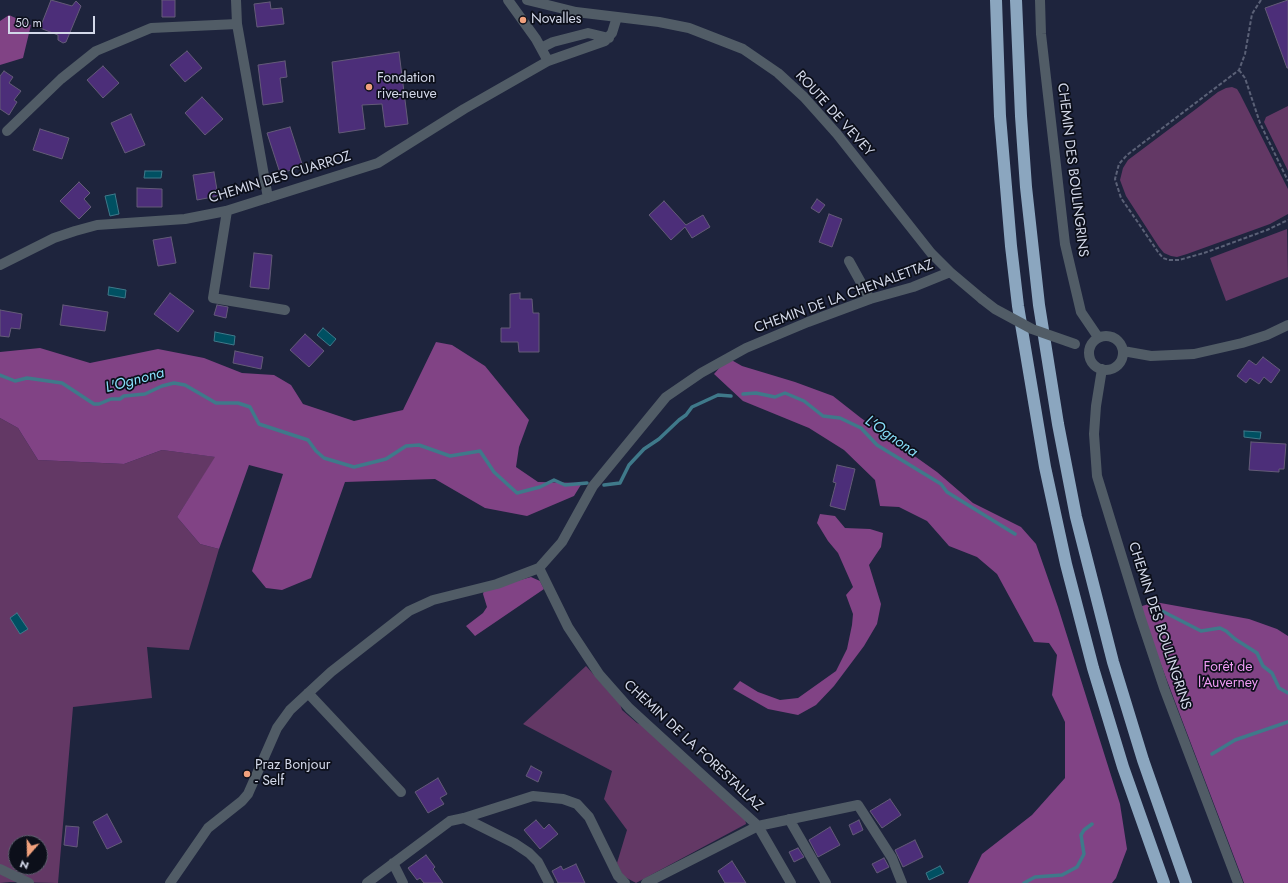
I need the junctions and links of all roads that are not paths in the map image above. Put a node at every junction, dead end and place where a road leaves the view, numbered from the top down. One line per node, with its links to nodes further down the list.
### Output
1 (236, 0): 8 (street)
2 (508, 0): 10 (street)
3 (527, 0): 7 (street, ROUTE DE VEVEY)
4 (996, 0): 43 (highway)
5 (1016, 0): 44 (highway)
6 (1040, 0): 21 (street, CHEMIN DES BOULINGRINS)
7 (617, 17): 9 (street); 17 (street, ROUTE DE VEVEY)
8 (237, 24): 12 (street); 13 (street)
9 (609, 38): 10 (street); 11 (street, CHEMIN DES CUARROZ)
10 (541, 48): 11 (street)
11 (548, 61): 13 (street, CHEMIN DES CUARROZ)
12 (7, 131)
13 (268, 198): 14 (street, CHEMIN DES CUARROZ)
14 (227, 211): 16 (street, CHEMIN DES CUARROZ); 19 (street)
15 (848, 261): 18 (street)
16 (0, 265)
17 (950, 272): 18 (street, CHEMIN DE LA CHENALETTAZ); 22 (street, ROUTE DE VEVEY, bridge)
18 (870, 299): 25 (street, CHEMIN DE LA CHENALETTAZ)
19 (285, 310)
20 (1288, 325): 23 (street)
21 (1098, 337): 22 (street); 23 (street)
22 (1090, 348): 24 (street)
23 (1123, 351): 24 (street)
24 (1102, 369): 45 (street, CHEMIN DES BOULINGRINS)
25 (539, 568): 26 (street, CHEMIN DE LA CHENALETTAZ); 30 (street, CHEMIN DE LA FORESTALLAZ)
26 (308, 694): 27 (street); 34 (street, CHEMIN DE LA CHENALETTAZ)
27 (401, 792)
28 (464, 818): 31 (street); 37 (street); 38 (street)
29 (789, 819): 30 (street); 41 (street); 42 (street)
30 (758, 826): 39 (street); 40 (street, CHEMIN DE LA FORESTALLAZ)
31 (393, 862): 35 (street); 36 (street)
32 (0, 869): 33 (street)
33 (29, 883)
34 (170, 883)
35 (367, 883)
36 (402, 883)
37 (549, 883)
38 (625, 883)
39 (646, 883)
40 (791, 883)
41 (826, 883)
42 (902, 883)
43 (1164, 883)
44 (1186, 883)
45 (1238, 883)

